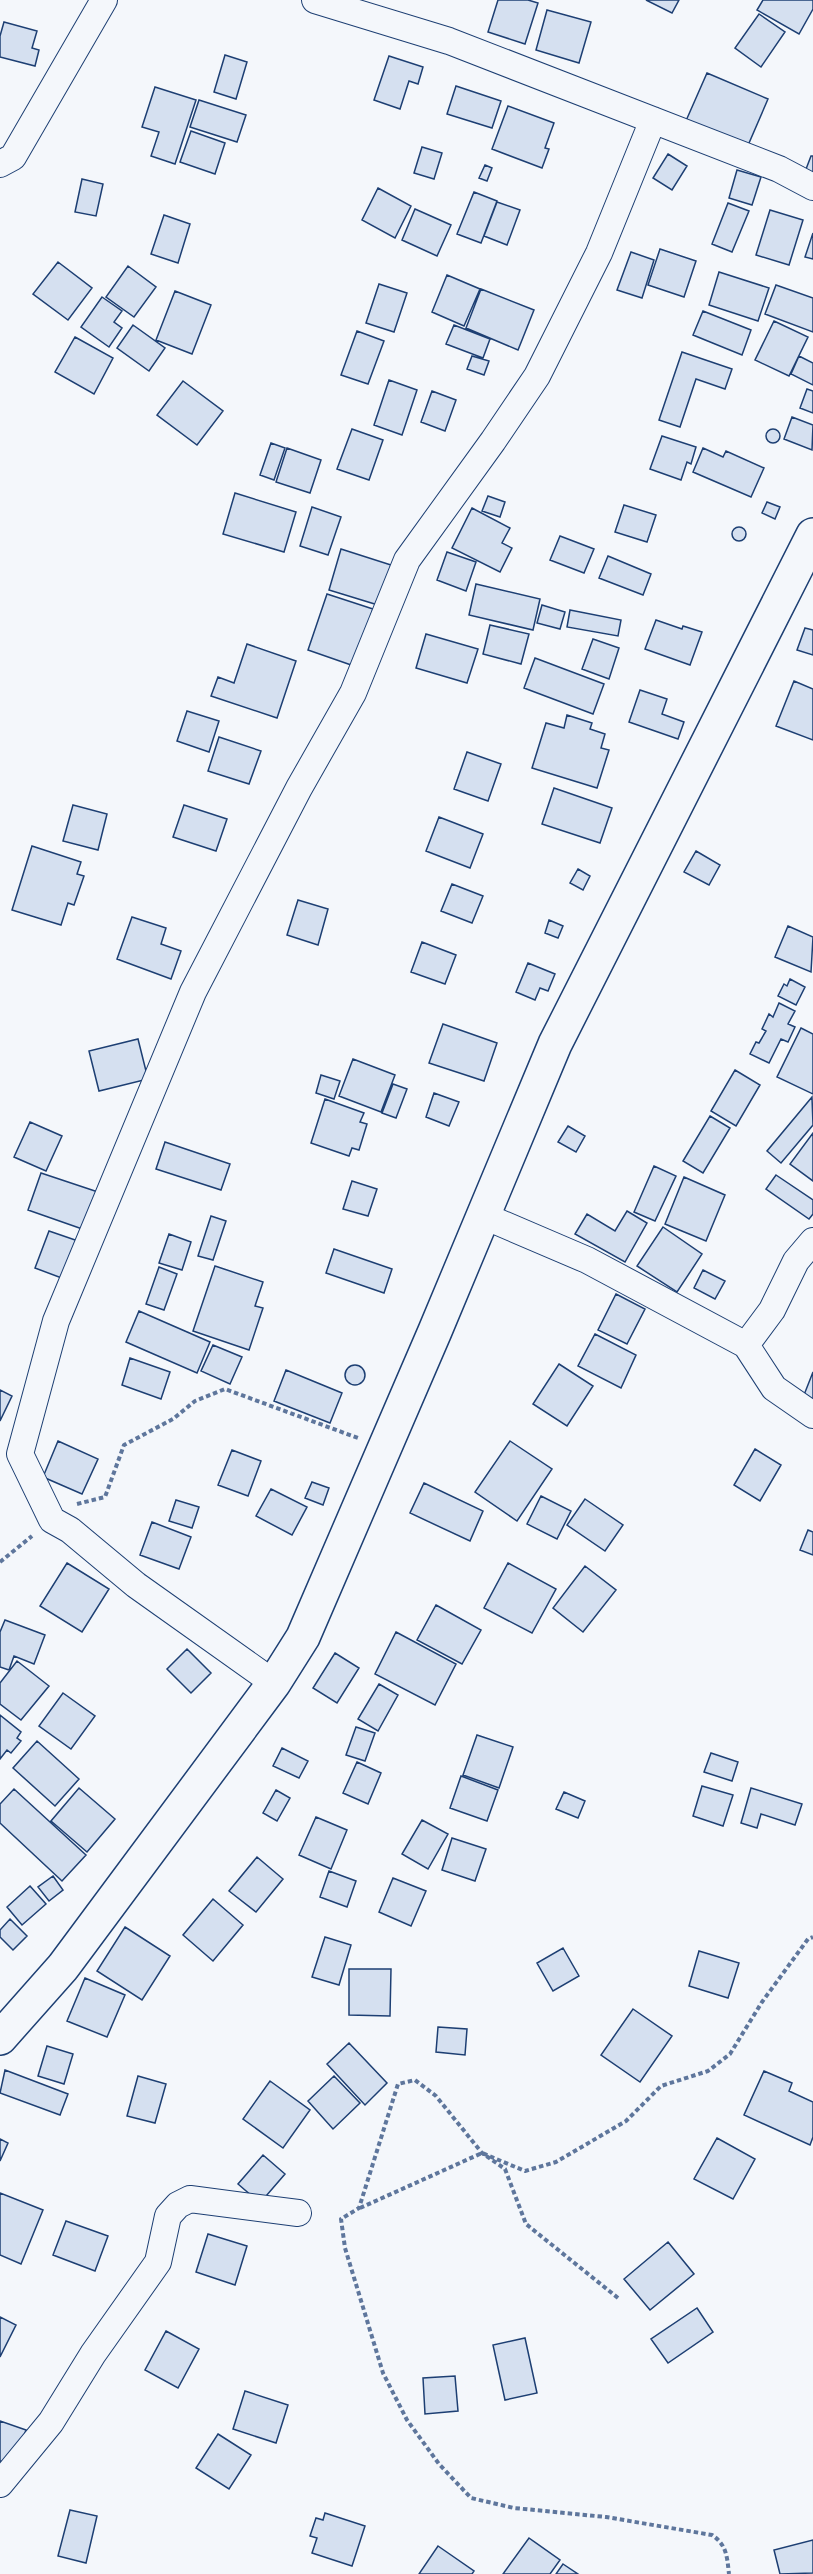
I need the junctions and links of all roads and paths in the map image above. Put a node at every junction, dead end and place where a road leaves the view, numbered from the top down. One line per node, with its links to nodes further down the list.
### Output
1 (104, 0): 4 (street)
2 (315, 0): 3 (street)
3 (653, 120): 5 (street); 12 (street)
4 (0, 164)
5 (813, 187)
6 (813, 535): 7 (main road)
7 (484, 1216): 9 (street); 11 (main road)
8 (813, 1241): 9 (street)
9 (746, 1345): 10 (street)
10 (813, 1415)
11 (384, 1448): 12 (path); 14 (main road)
12 (52, 1520): 13 (path); 14 (street)
13 (0, 1562)
14 (274, 1683): 16 (main road)
15 (813, 1937): 17 (path)
16 (0, 2038)
17 (482, 2153): 18 (path); 18 (path); 20 (path)
18 (359, 2208): 22 (path)
19 (298, 2213): 21 (street)
20 (618, 2298)
21 (0, 2484)
22 (729, 2574)

